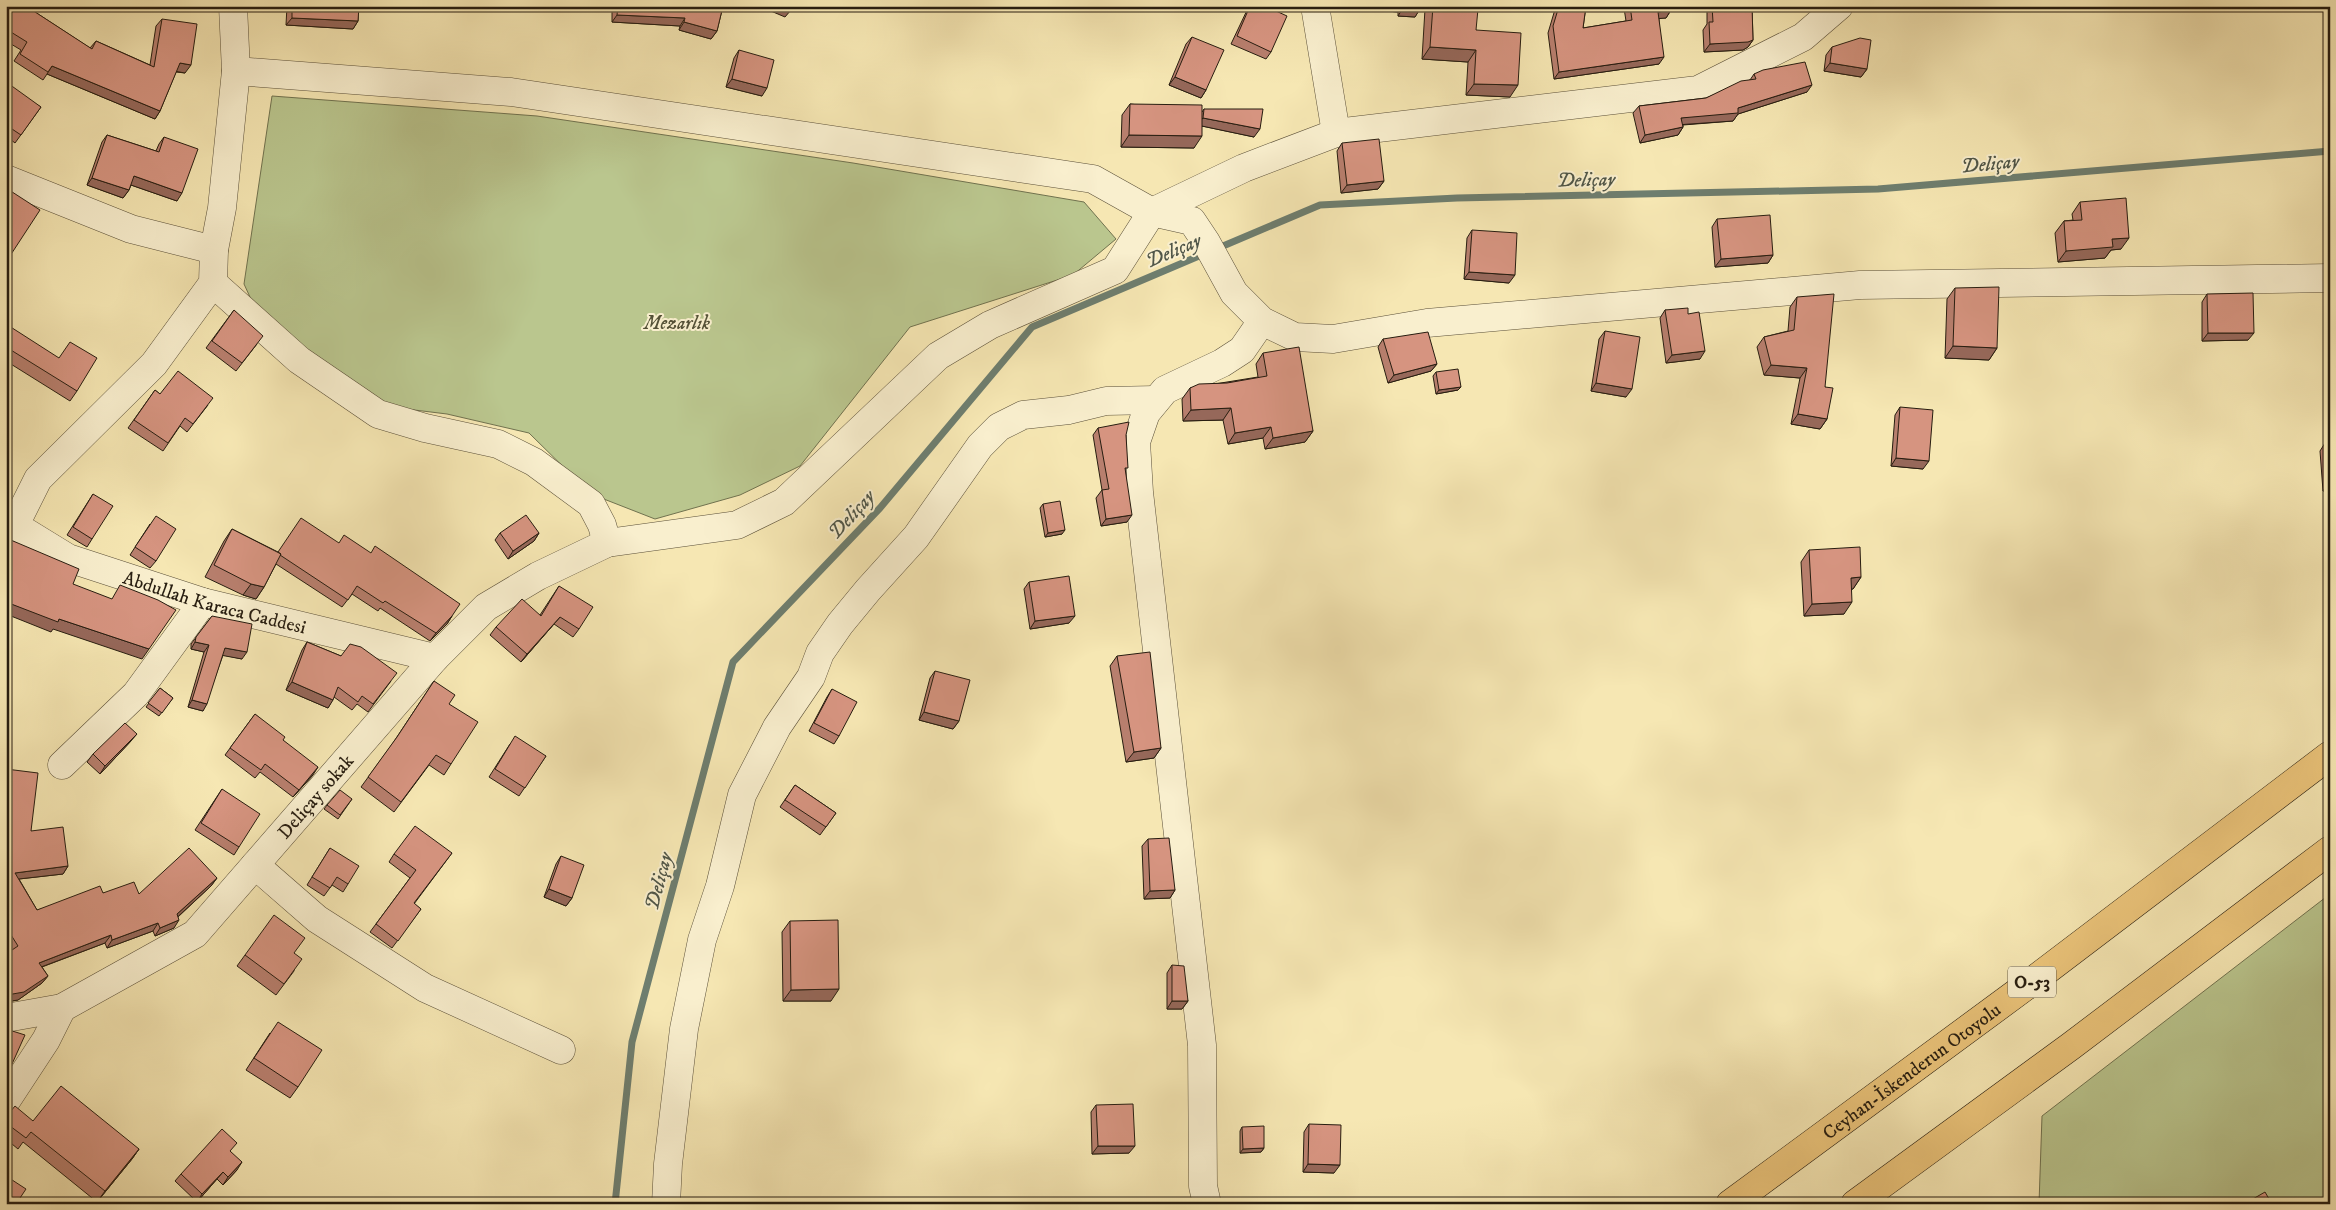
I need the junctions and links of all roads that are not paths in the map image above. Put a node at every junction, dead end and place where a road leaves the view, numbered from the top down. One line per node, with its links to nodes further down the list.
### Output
1 (233, 6): 4 (street)
2 (1315, 6): 5 (street)
3 (1840, 6): 5 (street)
4 (236, 71): 7 (street); 8 (street)
5 (1336, 133): 7 (street)
6 (6, 179): 8 (street)
7 (1152, 212): 11 (street); 14 (street, Deliçay sokak)
8 (214, 250): 10 (street)
9 (2330, 278): 11 (street)
10 (213, 283): 13 (street); 14 (street)
11 (1262, 321): 12 (street)
12 (1156, 400): 25 (street); 26 (street)
13 (11, 522): 15 (street, Abdullah Karaca Caddesi)
14 (607, 543): 16 (street, Deliçay sokak)
15 (203, 602): 16 (street, Abdullah Karaca Caddesi); 18 (street)
16 (435, 658): 20 (street, Deliçay sokak)
17 (2330, 755): 27 (highway, Ceyhan-İskenderun Otoyolu / O-53)
18 (62, 765)
19 (2330, 850): 28 (highway)
20 (255, 865): 21 (street, Deliçay sokak); 23 (street)
21 (62, 1008): 22 (street, Deliçay sokak); 24 (street)
22 (6, 1018)
23 (561, 1050)
24 (6, 1101)
25 (666, 1204)
26 (1207, 1204)
27 (1730, 1204)
28 (1855, 1204)

